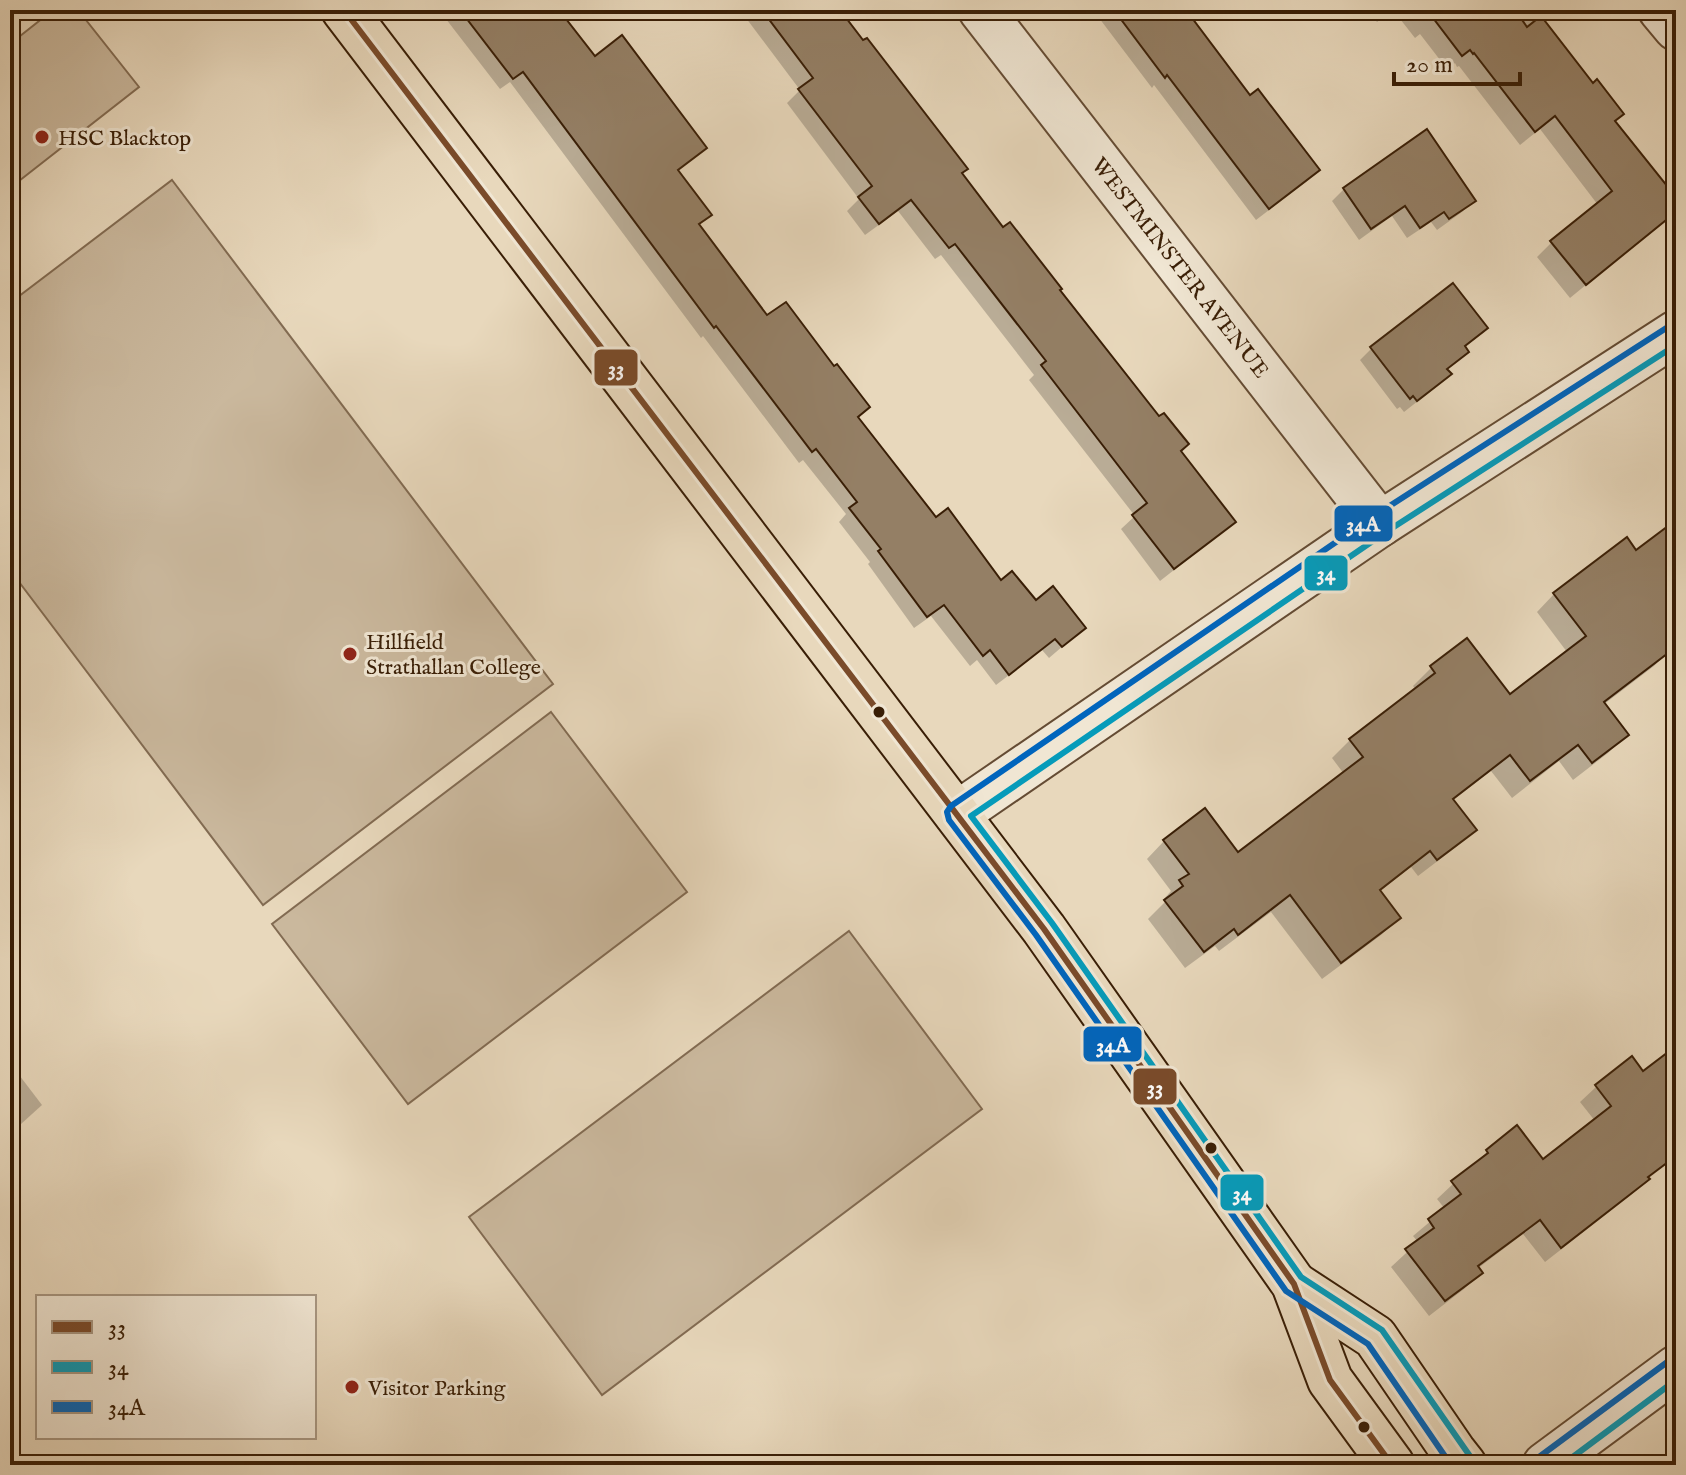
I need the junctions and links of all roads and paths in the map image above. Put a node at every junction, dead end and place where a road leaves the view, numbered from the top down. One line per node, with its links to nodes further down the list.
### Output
1 (344, 10): 7 (main road)
2 (981, 10): 6 (street, WESTMINSTER AVENUE)
3 (1661, 10): 4 (street)
4 (1676, 28)
5 (1676, 333): 6 (street)
6 (1380, 524): 7 (street)
7 (957, 814): 8 (main road)
8 (1294, 1284): 10 (main road); 11 (main road)
9 (1676, 1368): 12 (street)
10 (1392, 1465)
11 (1464, 1465)
12 (1545, 1465)

